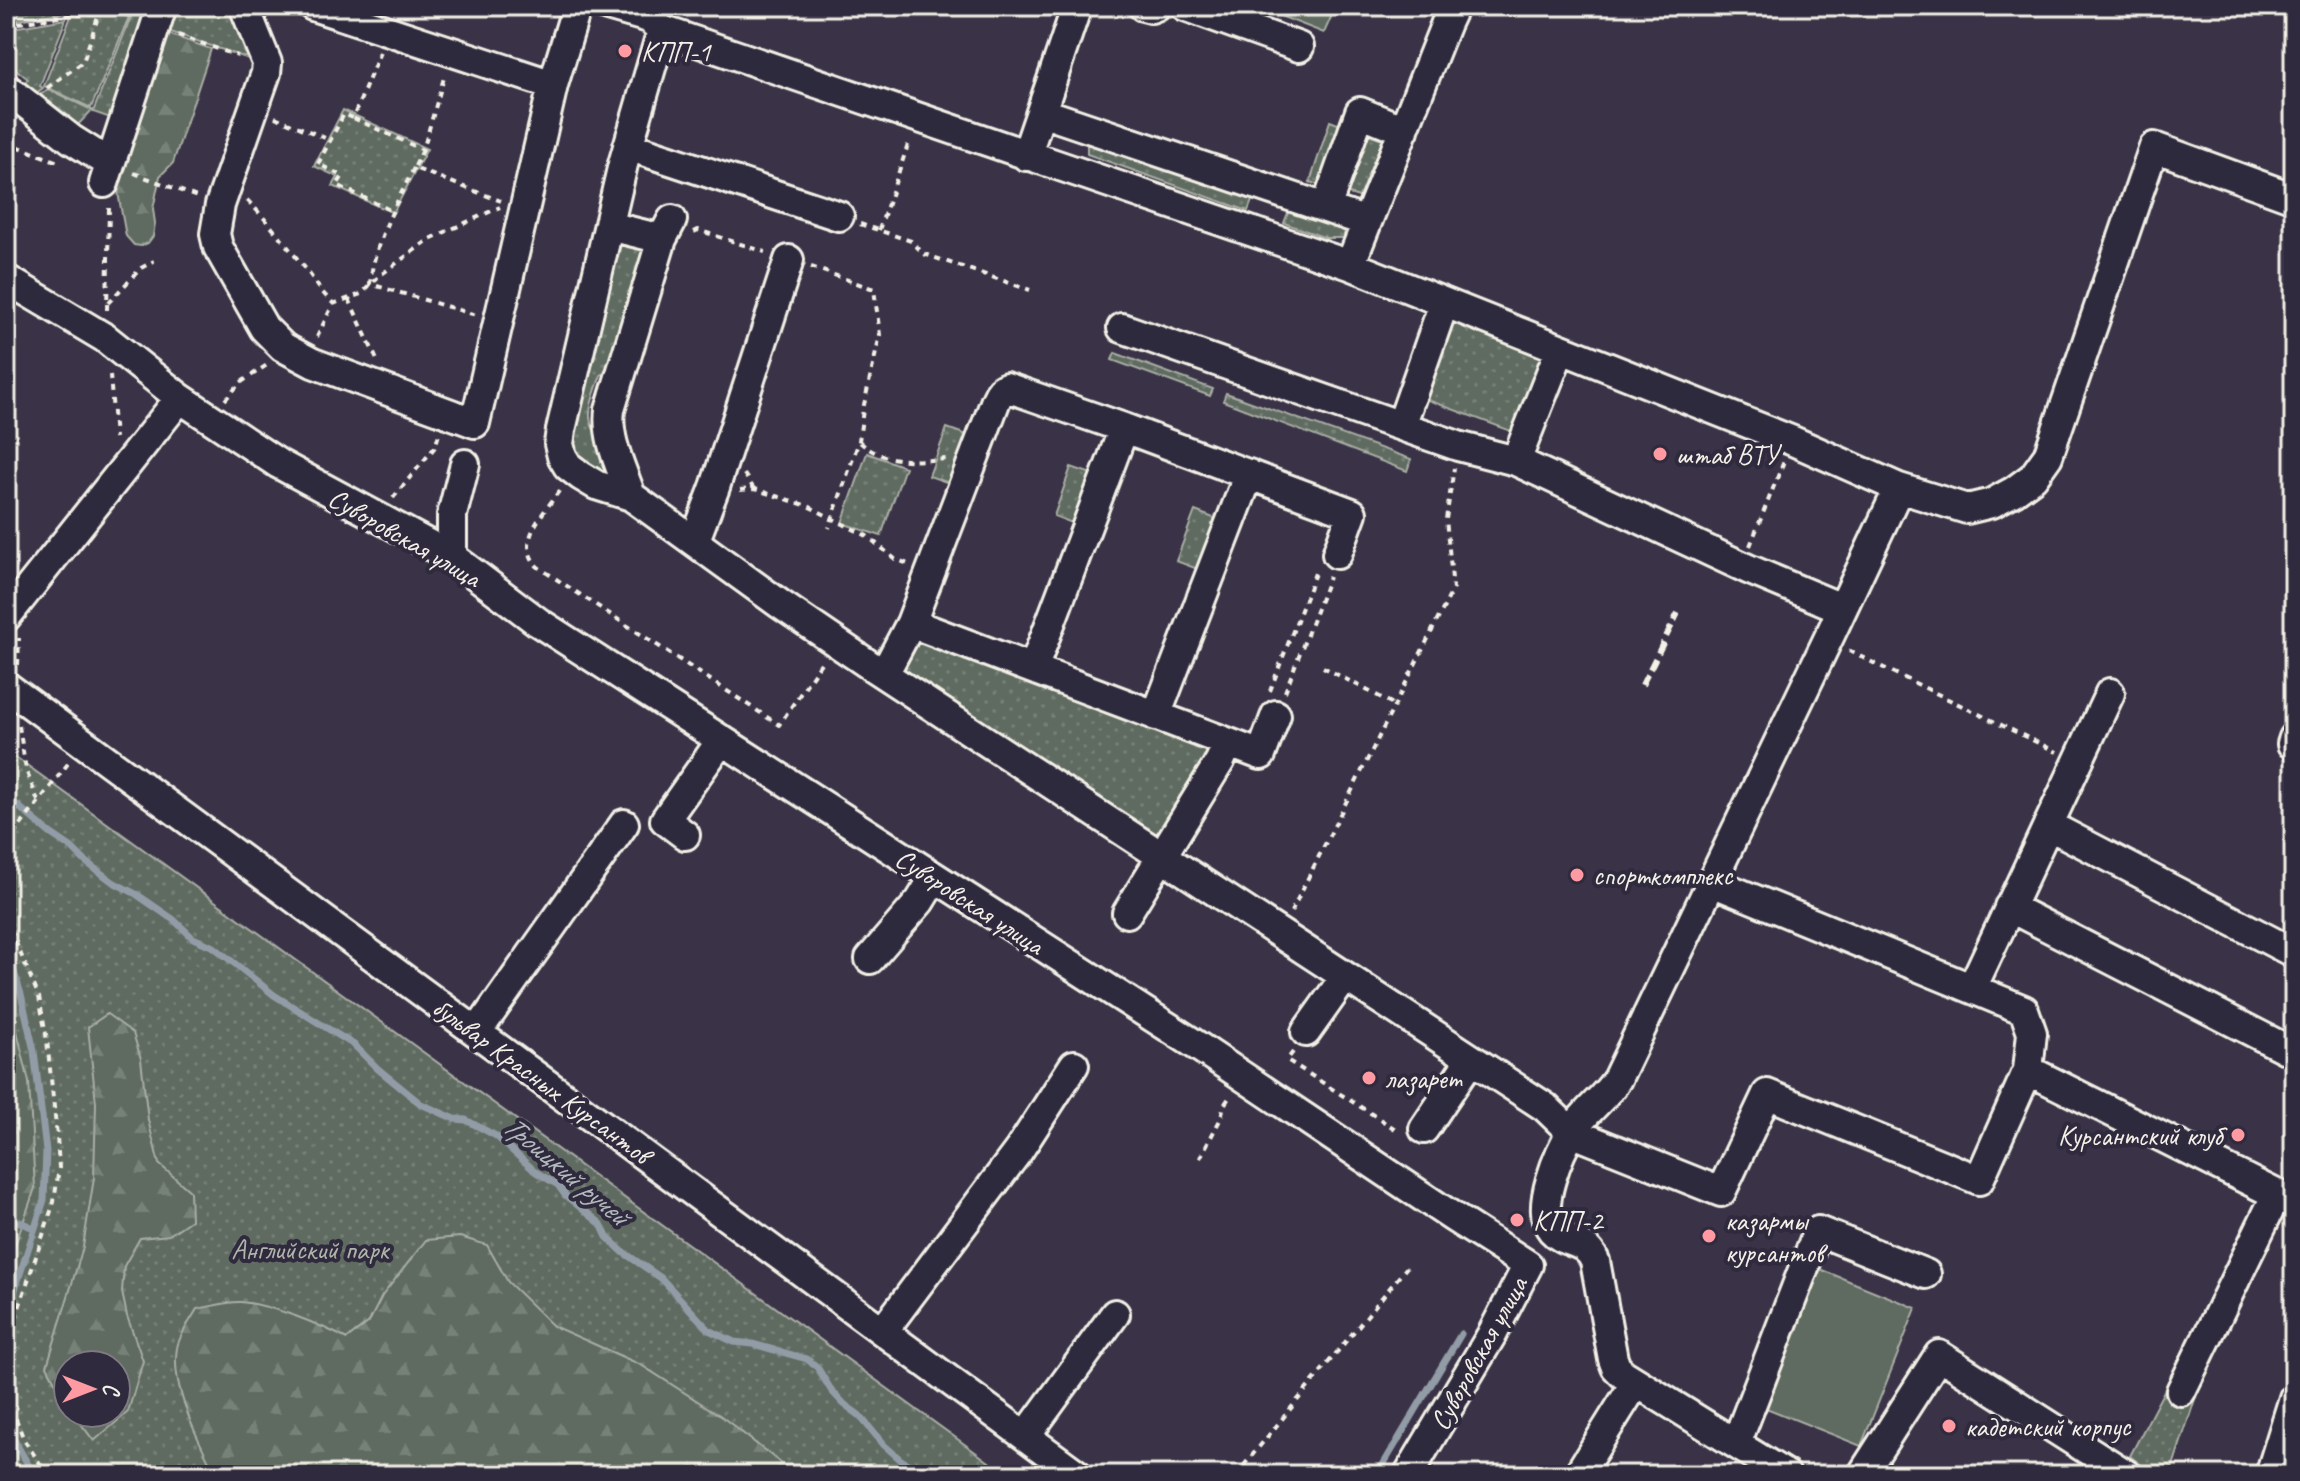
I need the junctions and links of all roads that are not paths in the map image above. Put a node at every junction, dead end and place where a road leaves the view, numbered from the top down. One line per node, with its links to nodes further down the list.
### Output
1 (162, 6): 14 (street)
2 (244, 6): 13 (street)
3 (313, 6): 13 (street)
4 (577, 6): 13 (street)
5 (607, 6): 11 (street)
6 (1077, 6): 15 (street)
7 (1143, 6): 8 (street)
8 (1156, 6)
9 (1185, 6): 12 (street)
10 (1454, 6): 16 (street)
11 (662, 30): 17 (street); 18 (street)
12 (1299, 47)
13 (553, 85)
14 (16, 96)
15 (1041, 112): 18 (street); 19 (street)
16 (1404, 130): 21 (street); 23 (street)
17 (628, 146): 22 (street); 24 (street)
18 (1026, 156): 25 (street)
19 (1276, 191): 21 (street); 25 (street)
20 (2294, 198): 38 (street)
21 (1326, 208): 23 (street)
22 (839, 216)
23 (1367, 222): 27 (street)
24 (609, 226): 39 (street); 39 (street)
25 (1260, 235): 27 (street)
26 (789, 260): 40 (street)
27 (1350, 265): 29 (street)
28 (6, 279): 32 (street, Суворовская улица)
29 (1444, 303): 31 (street); 33 (street)
30 (1122, 328): 33 (street)
31 (1560, 350): 35 (street); 38 (street)
32 (180, 398): 41 (street, Суворовская улица); 44 (street)
33 (1401, 426): 35 (street)
34 (1124, 428): 37 (street); 45 (street); 46 (street)
35 (1516, 461): 43 (street)
36 (465, 464): 41 (street)
37 (1249, 474): 42 (street); 51 (street)
38 (1899, 488): 43 (street)
39 (631, 496): 40 (street)
40 (695, 540): 47 (street)
41 (452, 557): 53 (street, Суворовская улица)
42 (1328, 559)
43 (1841, 608): 61 (street)
44 (6, 617)
45 (911, 623): 46 (street); 47 (street)
46 (1033, 669): 51 (street)
47 (884, 674): 59 (street)
48 (6, 686): 68 (street, бульвар Красных Курсантов)
49 (2110, 693): 57 (street)
50 (1272, 705): 54 (street)
51 (1156, 716): 54 (street)
52 (2294, 738): 55 (street)
53 (721, 741): 58 (street); 60 (street, Суворовская улица)
54 (1228, 743): 59 (street)
55 (2294, 745)
56 (624, 824): 68 (street)
57 (2048, 825): 62 (street); 64 (street)
58 (685, 835)
59 (1161, 857): 63 (street); 66 (street)
60 (934, 878): 65 (street); 86 (street, Суворовская улица)
61 (1712, 882): 67 (street); 75 (street)
62 (2009, 907): 67 (street); 70 (street)
63 (1127, 913)
64 (2294, 953)
65 (870, 959)
66 (1345, 977): 69 (street); 71 (street)
67 (1972, 988): 73 (street)
68 (477, 1032): 79 (street, бульвар Красных Курсантов)
69 (1306, 1032)
70 (2294, 1053)
71 (1471, 1059): 74 (street); 75 (street)
72 (1074, 1065): 79 (street)
73 (2028, 1070): 75 (street); 76 (street)
74 (1424, 1129)
75 (1571, 1132): 80 (street)
76 (2285, 1198): 81 (street)
77 (1926, 1274): 84 (street)
78 (1115, 1314): 83 (street)
79 (883, 1331): 83 (street, бульвар Красных Курсантов)
80 (1636, 1382): 84 (street); 87 (street)
81 (2181, 1391)
82 (2294, 1398): 91 (street)
83 (1026, 1436): 85 (street, бульвар Красных Курсантов)
84 (1751, 1459): 88 (street)
85 (1078, 1475)
86 (1408, 1475)
87 (1578, 1475)
88 (1786, 1475)
89 (1862, 1475): 90 (street)
90 (2127, 1475)
91 (2270, 1475)

